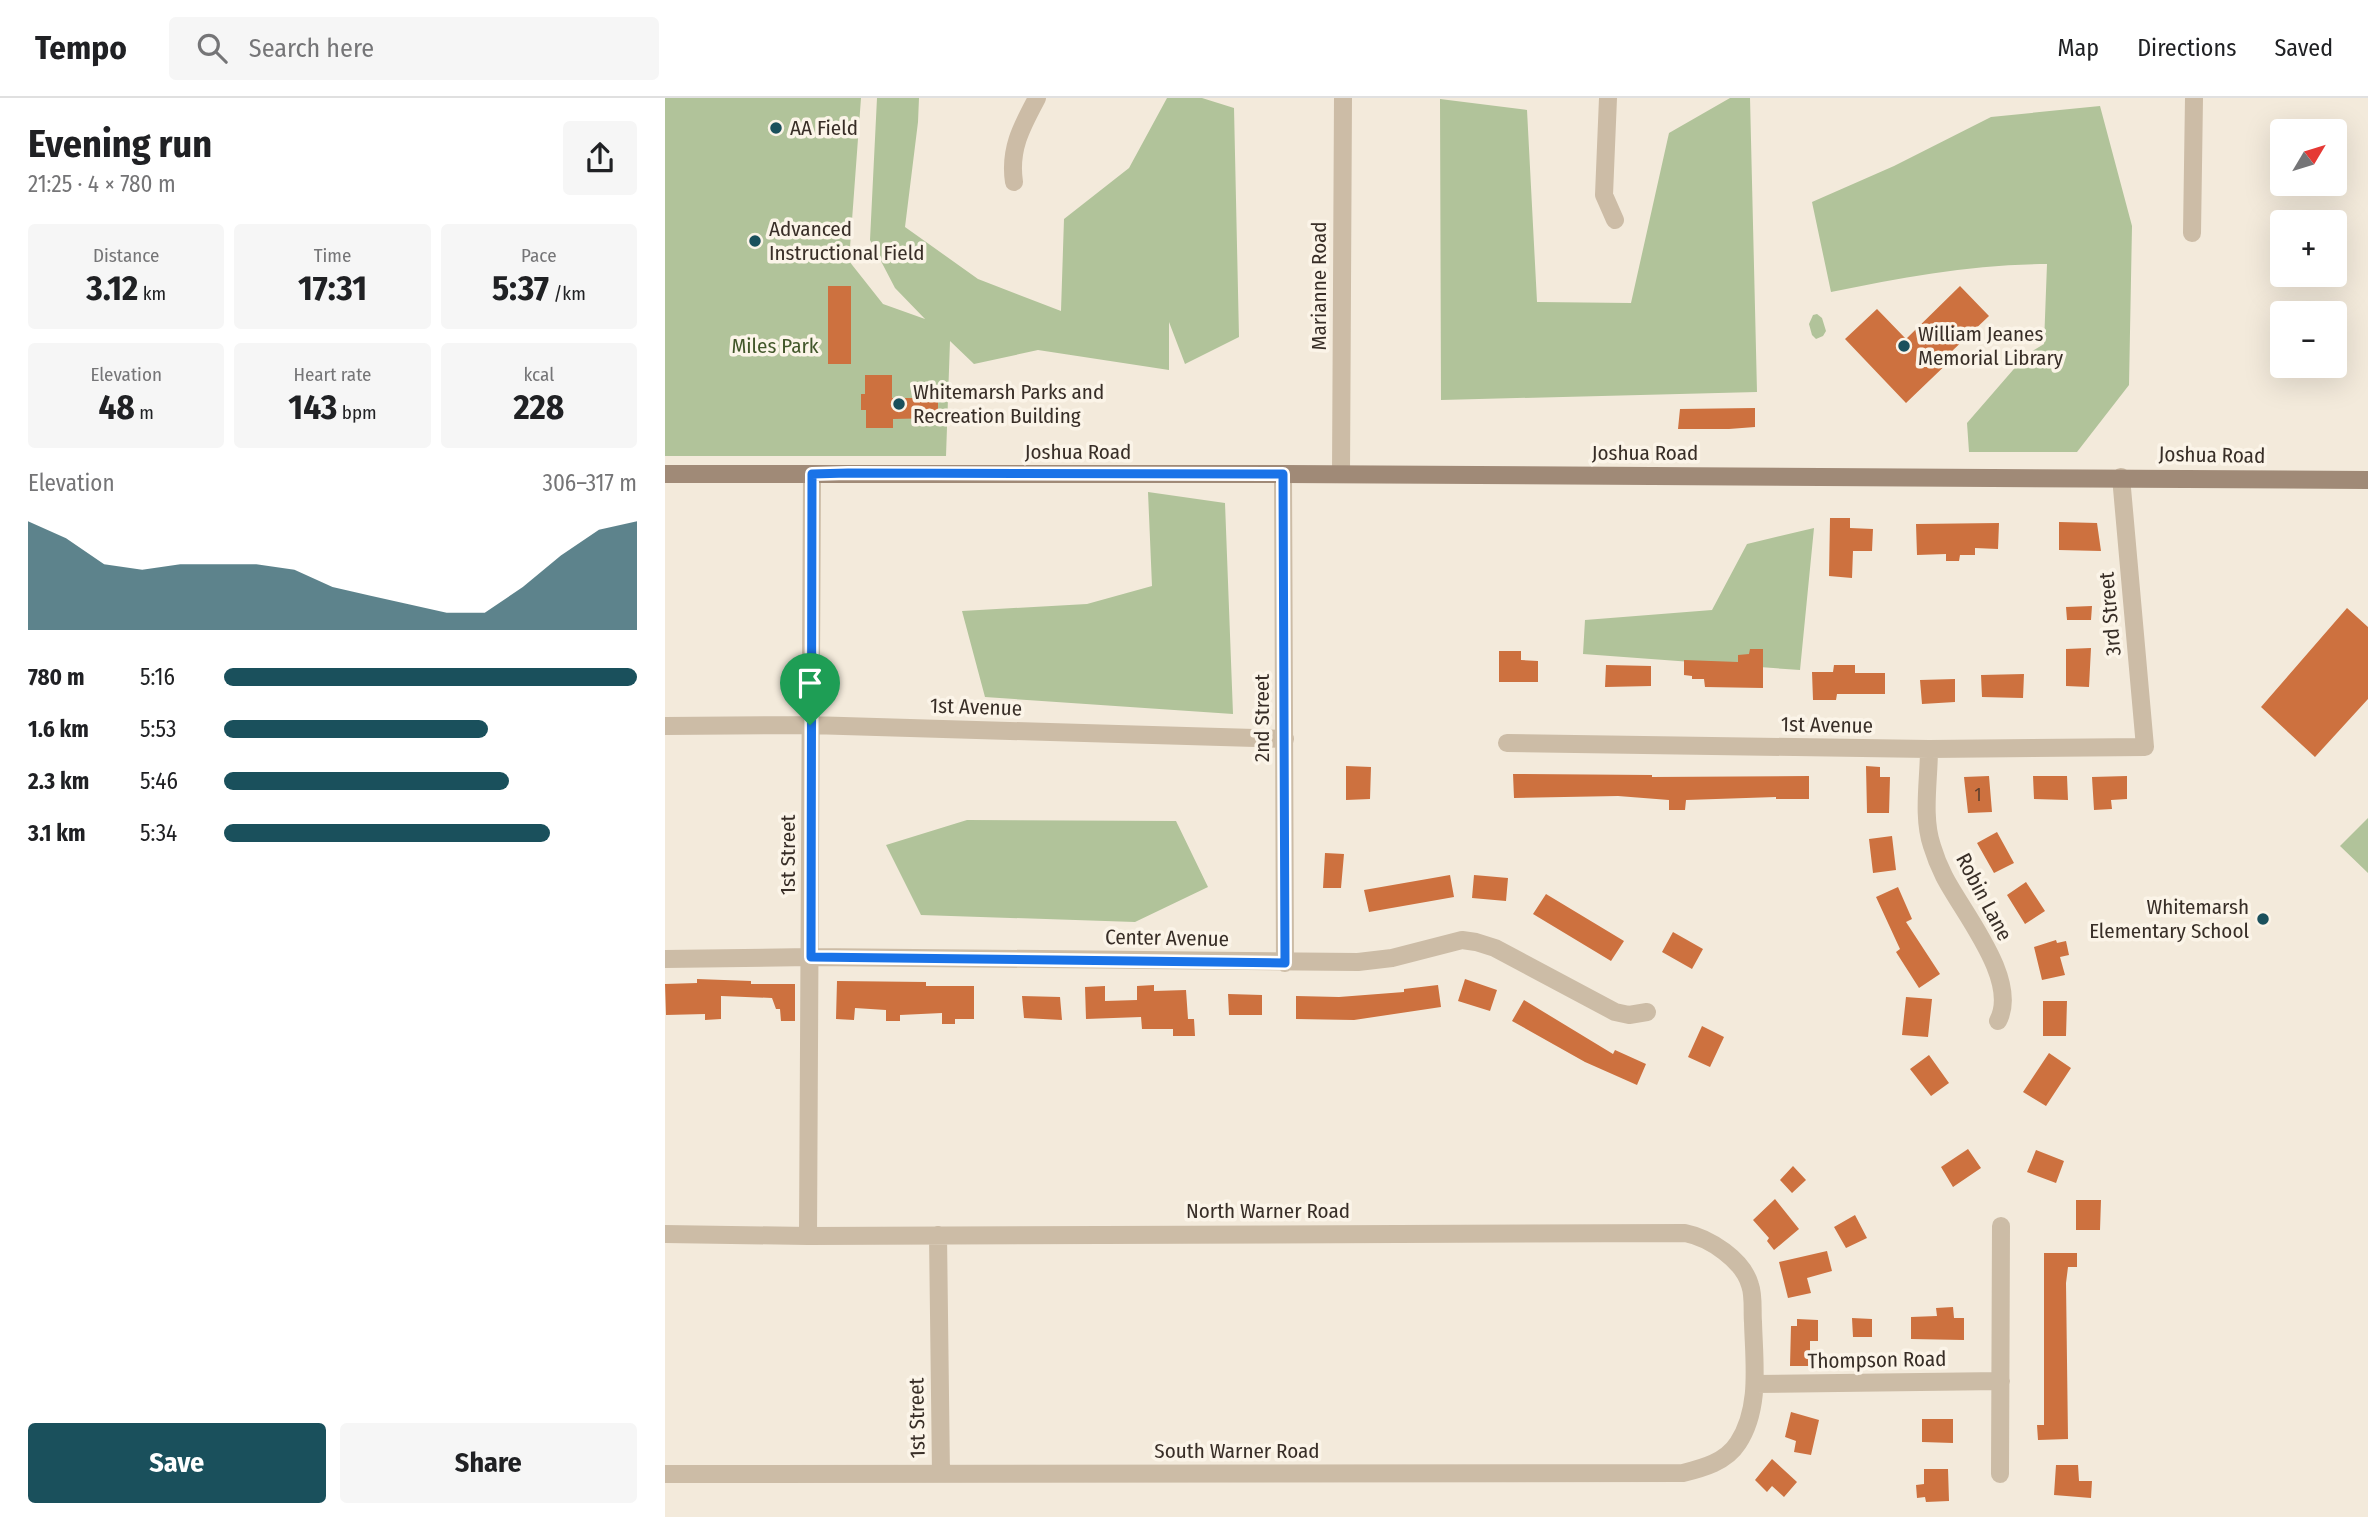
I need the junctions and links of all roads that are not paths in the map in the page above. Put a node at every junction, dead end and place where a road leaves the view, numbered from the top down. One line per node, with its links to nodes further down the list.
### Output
1 (1037, 98): 5 (street)
2 (1343, 98): 11 (street, Marianne Road)
3 (1608, 98): 6 (street)
4 (2195, 98): 7 (street)
5 (1014, 182)
6 (1615, 220)
7 (2192, 233)
8 (665, 474): 9 (main road)
9 (812, 474): 10 (main road, Joshua Road); 14 (street, 1st Street)
10 (1283, 474): 11 (main road, Joshua Road); 16 (street, 2nd Street)
11 (1341, 474): 12 (main road, Joshua Road)
12 (2121, 477): 13 (main road, Joshua Road); 18 (street, 3rd Street)
13 (2368, 480)
14 (810, 725): 15 (street, 1st Avenue); 16 (street, 1st Avenue); 20 (street, 1st Street)
15 (665, 726)
16 (1285, 739): 22 (street, 2nd Street)
17 (1507, 743): 19 (street, 1st Avenue)
18 (2145, 747): 19 (street, 1st Avenue)
19 (1929, 749): 24 (street, Robin Lane)
20 (811, 957): 21 (street, Center Avenue); 22 (street, Center Avenue); 28 (street, 1st Street)
21 (665, 959)
22 (1285, 963): 23 (street, Center Avenue)
23 (1647, 1012)
24 (1998, 1021)
25 (2001, 1226): 29 (street)
26 (665, 1234): 28 (street, North Warner Road)
27 (938, 1235): 28 (street, North Warner Road); 30 (street, North Warner Road); 32 (street, 1st Street)
28 (809, 1236)
29 (2001, 1381): 30 (street, Thompson Road); 33 (street)
30 (1755, 1384): 32 (street, South Warner Road)
31 (665, 1474): 32 (street, South Warner Road)
32 (941, 1474)
33 (2000, 1475)

